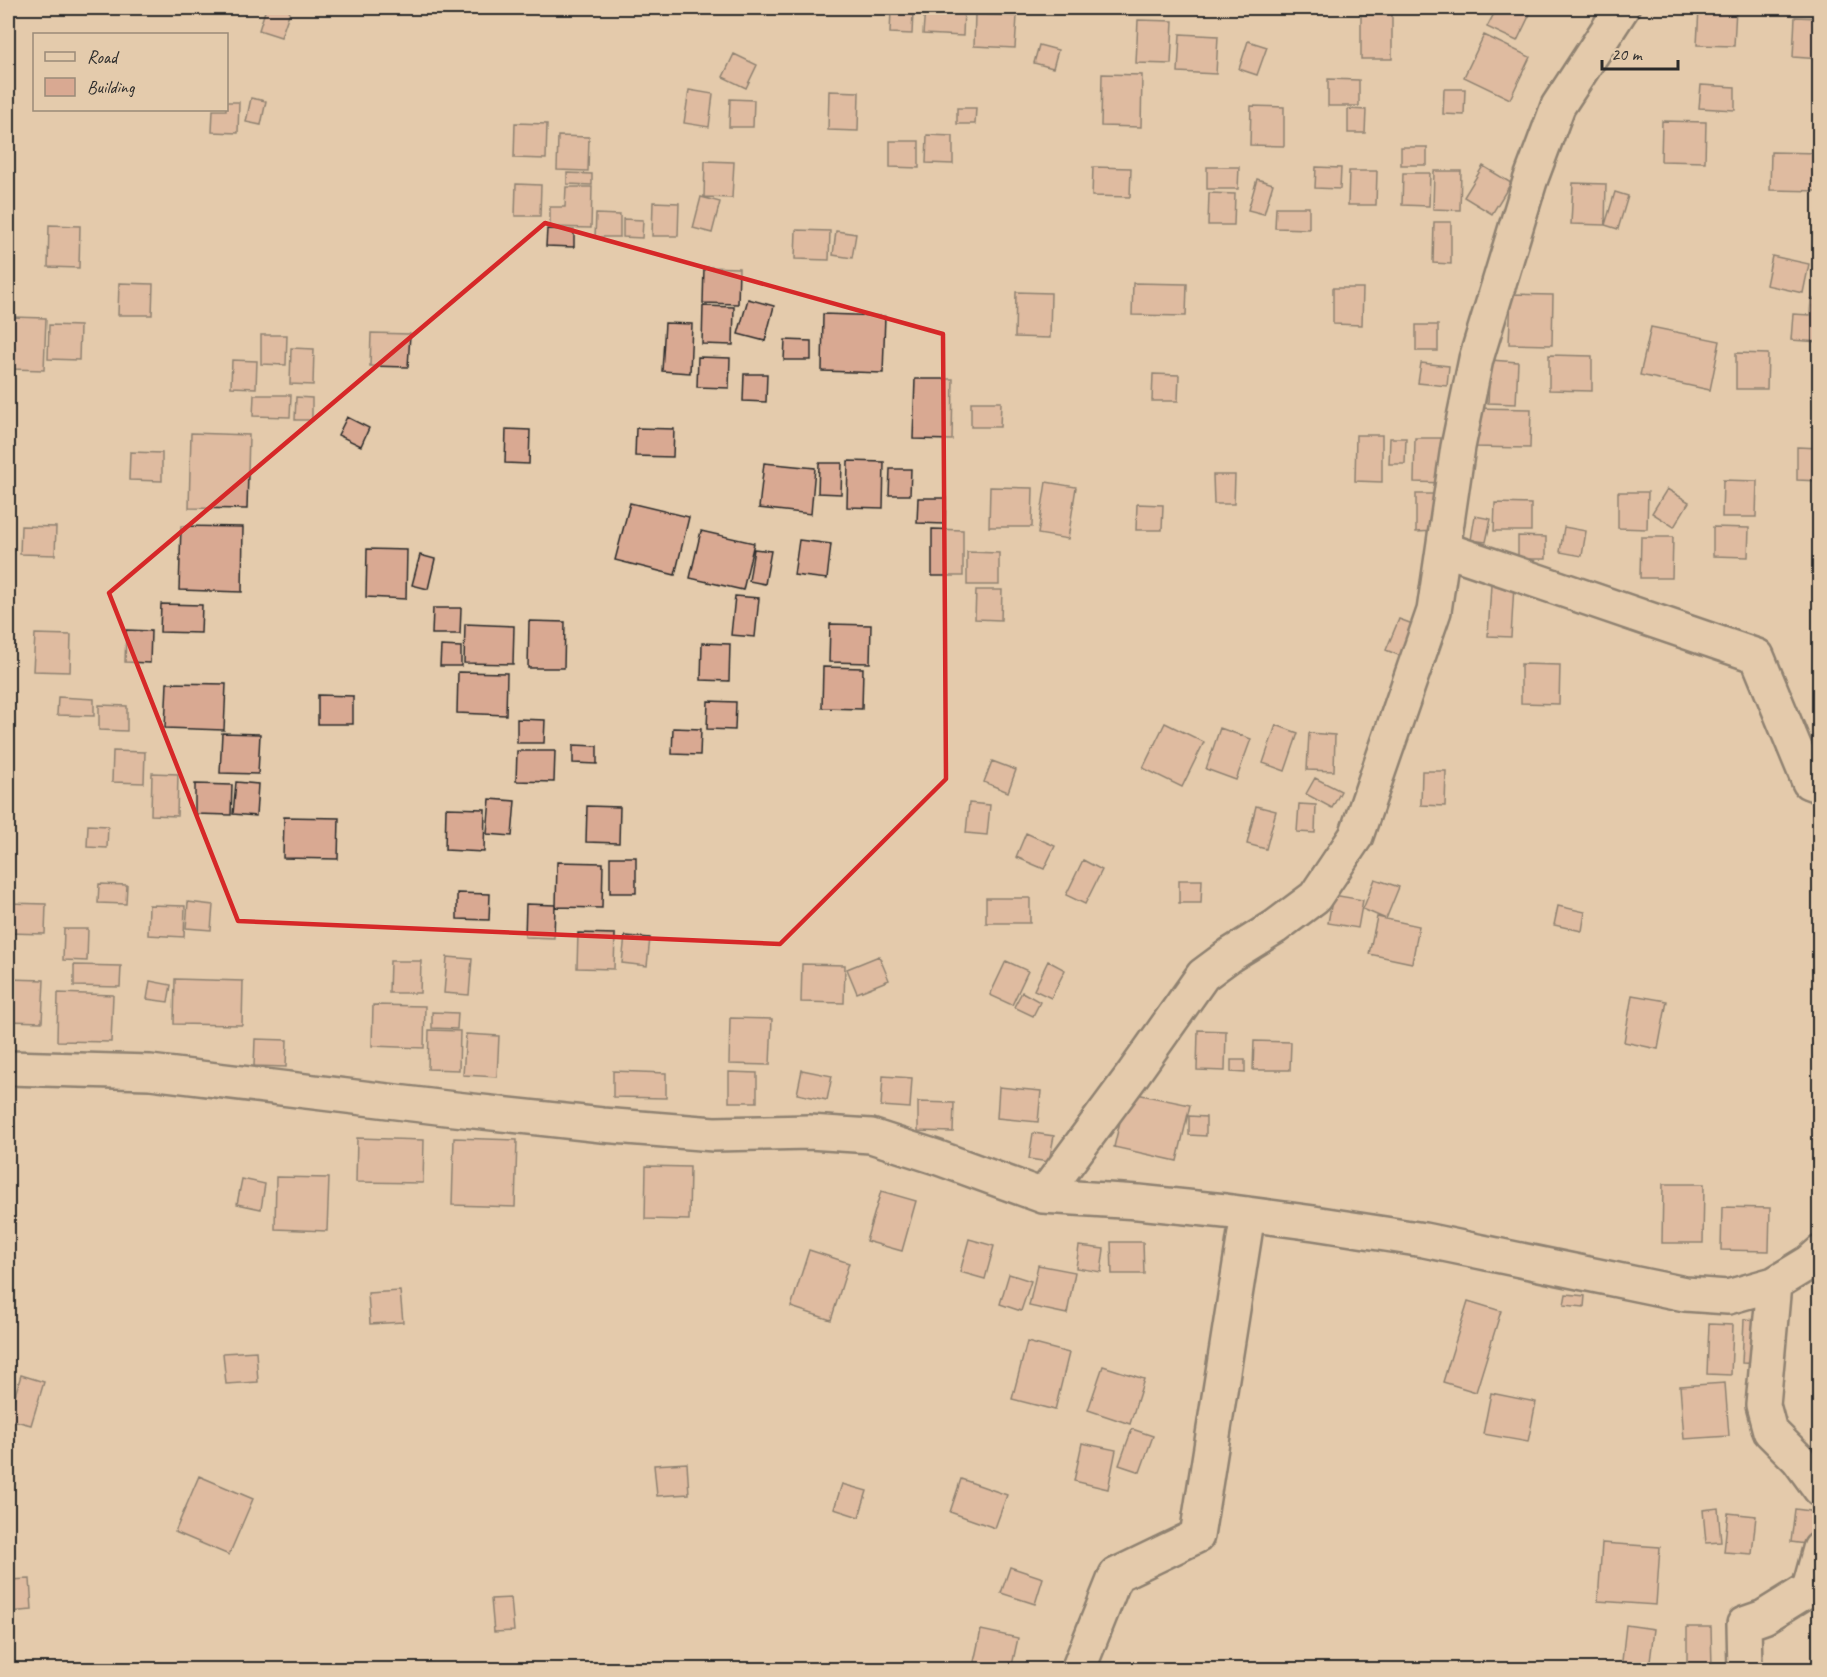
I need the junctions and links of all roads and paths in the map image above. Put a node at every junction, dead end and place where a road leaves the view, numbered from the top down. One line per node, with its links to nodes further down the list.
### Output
1 (1622, 8): 2 (street)
2 (1444, 549): 3 (street); 5 (street)
3 (1820, 786)
4 (8, 1068): 5 (street)
5 (1043, 1196): 6 (street)
6 (1248, 1214): 8 (street); 11 (street)
7 (1820, 1253): 8 (street)
8 (1774, 1284): 9 (street)
9 (1820, 1489)
10 (1820, 1549): 12 (street)
11 (1078, 1670)
12 (1744, 1670)

